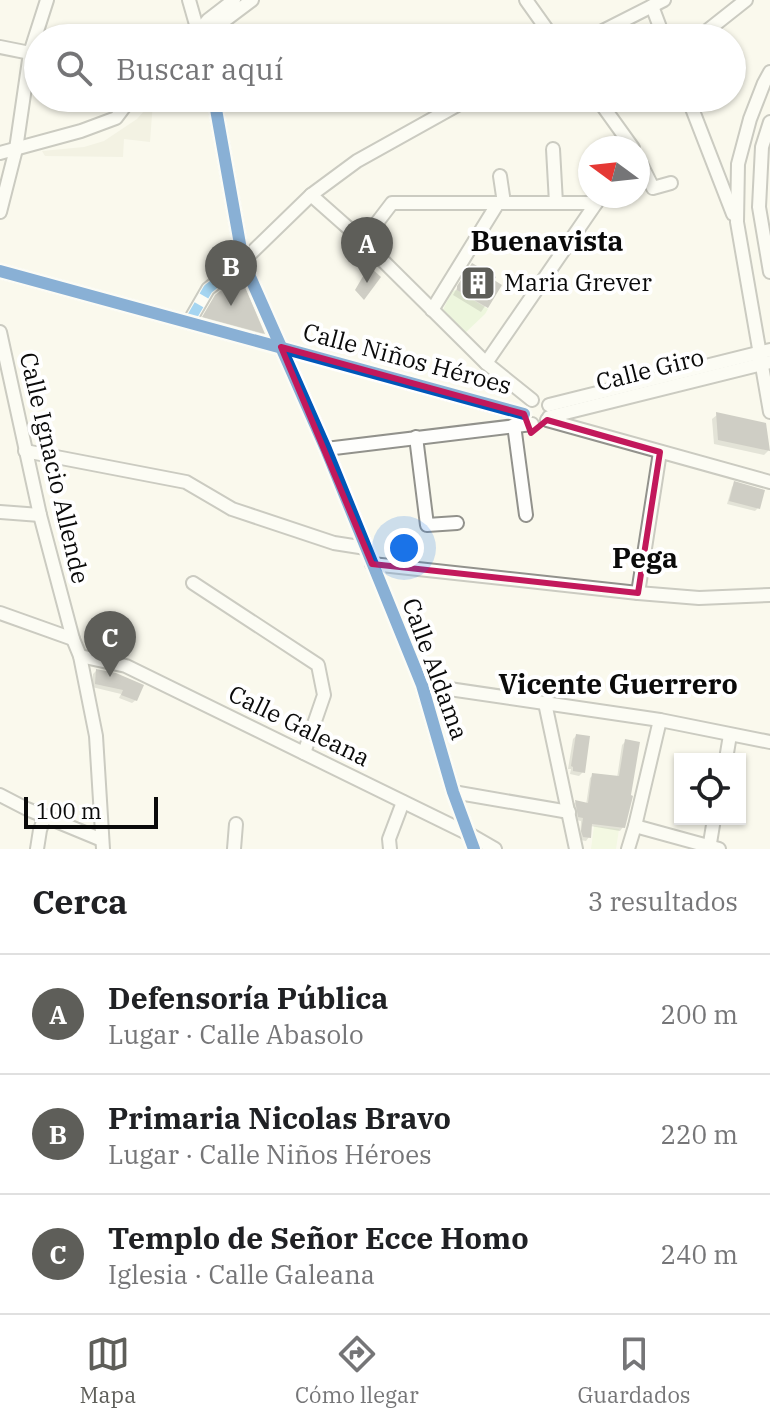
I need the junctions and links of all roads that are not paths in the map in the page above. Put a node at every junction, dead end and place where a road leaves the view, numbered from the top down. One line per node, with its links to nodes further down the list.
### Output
1 (47, 0): 8 (street)
2 (189, 0): 9 (street)
3 (234, 0): 10 (street)
4 (252, 0): 11 (street)
5 (526, 0): 12 (street)
6 (746, 0): 15 (street)
7 (658, 3): 13 (street); 14 (street)
8 (41, 24)
9 (193, 24)
10 (205, 24)
11 (220, 24)
12 (543, 24)
13 (617, 24)
14 (662, 24)
15 (716, 24)
16 (0, 47): 17 (street)
17 (24, 52)
18 (770, 72): 39 (street)
19 (24, 107): 27 (street)
20 (120, 112): 27 (street)
21 (214, 112): 41 (street, Calle Aldama)
22 (445, 112): 33 (street)
23 (607, 112): 26 (street)
24 (694, 112): 39 (street)
25 (770, 122): 43 (street)
26 (624, 136)
27 (16, 149): 29 (street); 38 (street)
28 (553, 149): 36 (street)
29 (0, 153)
30 (500, 176): 35 (street)
31 (650, 182): 32 (street)
32 (671, 183)
33 (311, 195): 40 (street); 41 (street)
34 (578, 201): 36 (street)
35 (501, 203): 36 (street); 40 (street); 44 (street)
36 (556, 203)
37 (593, 208): 49 (street)
38 (0, 212)
39 (737, 222): 48 (street)
40 (363, 241): 44 (street)
41 (243, 261): 45 (street); 47 (street, Calle Aldama)
42 (0, 271): 45 (street, Calle Niños Héroes)
43 (770, 272)
44 (432, 310): 49 (street)
45 (189, 322): 47 (street, Calle Niños Héroes)
46 (0, 332): 57 (street, Calle Ignacio Allende)
47 (281, 347): 53 (street, Calle Niños Héroes); 56 (street, Calle Aldama)
48 (765, 358): 51 (street); 52 (street, Calle Giro)
49 (486, 363): 50 (street)
50 (532, 400): 52 (street); 53 (street)
51 (770, 412)
52 (549, 414): 53 (street); 58 (street)
53 (528, 419): 54 (street)
54 (514, 425): 55 (street); 62 (street)
55 (416, 437): 56 (street); 63 (street)
56 (326, 449): 64 (street, Calle Aldama)
57 (25, 451): 61 (street, Calle Ignacio Allende); 64 (street)
58 (660, 452): 59 (street); 67 (street)
59 (770, 482)
60 (0, 512): 61 (street)
61 (40, 515): 70 (street, Calle Ignacio Allende)
62 (526, 515)
63 (457, 523)
64 (366, 548): 65 (street, Calle Aldama)
65 (372, 564): 67 (street); 72 (street, Calle Aldama)
66 (193, 583): 77 (street)
67 (638, 593): 68 (street)
68 (770, 595)
69 (0, 613): 70 (street)
70 (73, 639): 71 (street, Calle Ignacio Allende)
71 (80, 656): 77 (street, Calle Galeana); 88 (street, Calle Ignacio Allende)
72 (422, 685): 73 (street); 79 (street, Calle Aldama)
73 (545, 703): 74 (street); 82 (street)
74 (660, 720): 75 (street); 86 (street)
75 (730, 735): 76 (street); 78 (street)
76 (770, 742)
77 (304, 753): 81 (street, Calle Galeana)
78 (727, 753)
79 (453, 792): 82 (street); 87 (street, Calle Aldama)
80 (0, 795): 83 (street)
81 (403, 802): 87 (street, Calle Galeana); 92 (street)
82 (569, 812): 95 (street)
83 (45, 816): 88 (street); 90 (street)
84 (236, 824): 91 (street)
85 (714, 825): 89 (street)
86 (635, 826): 89 (street); 96 (street)
87 (469, 834): 93 (street, Calle Aldama); 94 (street, Calle Galeana)
88 (102, 844)
89 (712, 848)
90 (37, 849)
91 (234, 849)
92 (390, 849)
93 (474, 849)
94 (495, 849)
95 (576, 849)
96 (628, 849)

